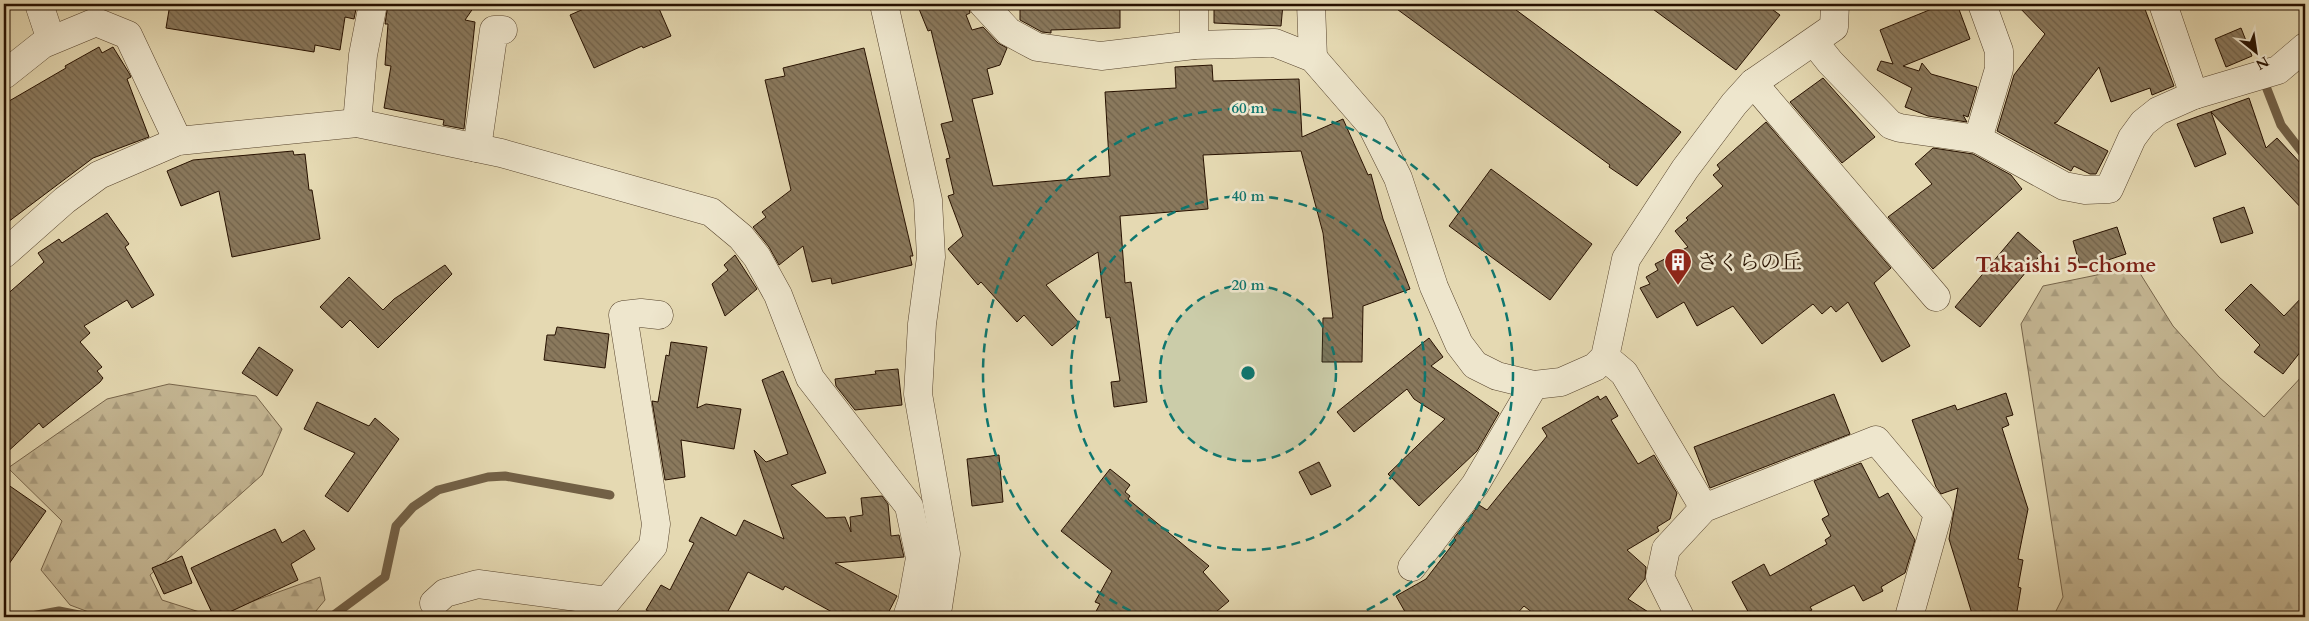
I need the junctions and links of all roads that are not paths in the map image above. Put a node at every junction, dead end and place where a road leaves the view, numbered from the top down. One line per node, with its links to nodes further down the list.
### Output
1 (39, 4): 11 (street)
2 (373, 4): 19 (street)
3 (884, 4): 32 (street)
4 (983, 4): 13 (street)
5 (1194, 4): 13 (street)
6 (1311, 4): 15 (street)
7 (1835, 4): 12 (street)
8 (1982, 4): 20 (street)
9 (2163, 4): 18 (street)
10 (503, 30): 22 (street)
11 (51, 40): 16 (street); 21 (street)
12 (1814, 42): 17 (street); 20 (street)
13 (1194, 45): 15 (street)
14 (2305, 47): 18 (street)
15 (1314, 58): 27 (street)
16 (4, 75)
17 (1753, 83): 24 (street); 26 (street)
18 (2194, 95): 20 (street)
19 (357, 123): 21 (street); 22 (street)
20 (1978, 138)
21 (178, 141): 23 (street)
22 (477, 148): 31 (street)
23 (4, 254)
24 (1936, 296)
25 (659, 315): 30 (street)
26 (1605, 357): 27 (street); 28 (street)
27 (1534, 385): 29 (street)
28 (1704, 508): 33 (street); 34 (street)
29 (1412, 567)
30 (434, 603)
31 (907, 617)
32 (935, 617)
33 (1680, 617)
34 (1909, 617)

